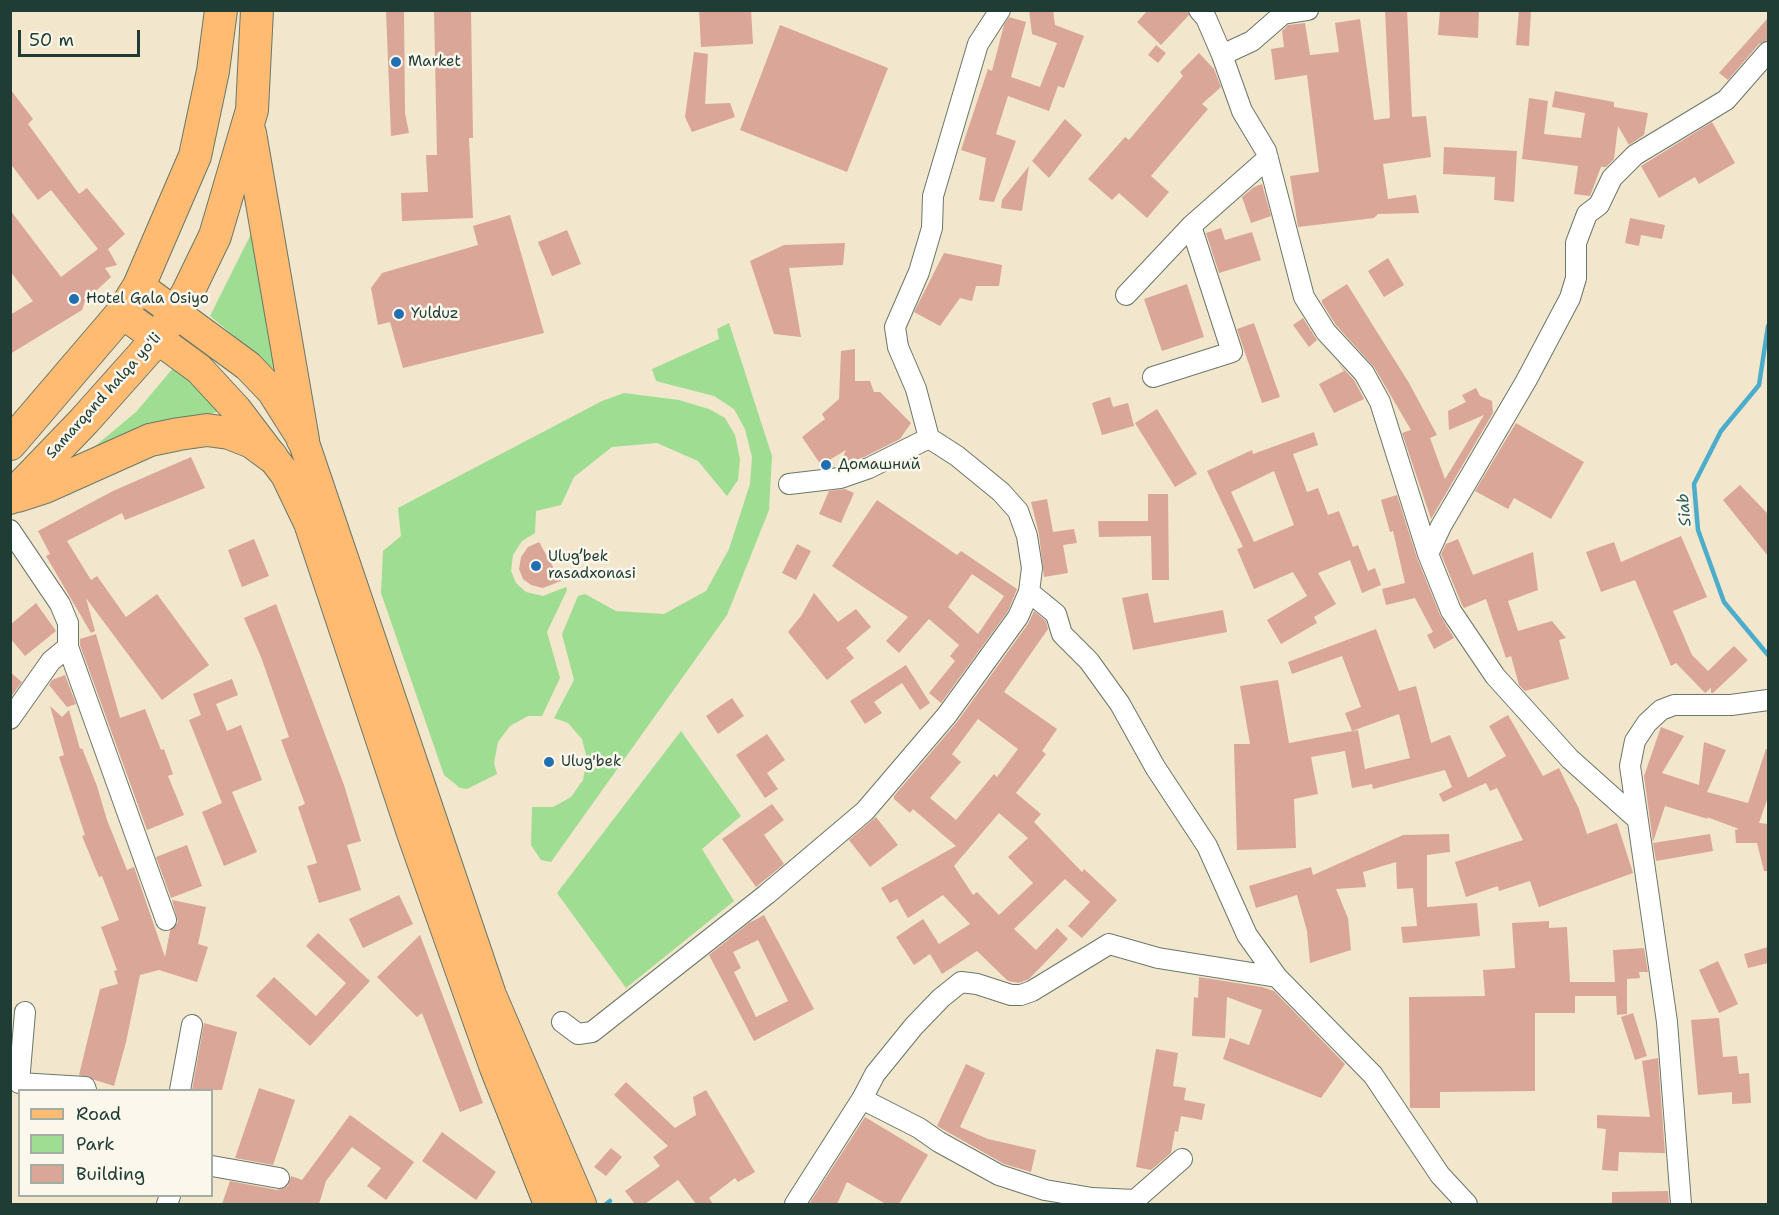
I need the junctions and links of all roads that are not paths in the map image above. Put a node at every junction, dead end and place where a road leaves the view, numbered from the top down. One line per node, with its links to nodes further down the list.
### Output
1 (221, 10): 11 (highway)
2 (257, 10): 8 (highway, Samarqand halqa yoʻli)
3 (1000, 10): 17 (street)
4 (1199, 10): 7 (street)
5 (1308, 10): 7 (street)
6 (1768, 52): 24 (street)
7 (1222, 55): 9 (street)
8 (248, 126): 13 (highway, Samarqand halqa yoʻli); 18 (highway)
9 (1268, 158): 10 (street); 24 (street)
10 (1191, 226): 12 (street); 16 (street)
11 (139, 286): 13 (main road); 14 (highway)
12 (1126, 295)
13 (176, 311): 15 (highway, Samarqand halqa yoʻli); 18 (main road)
14 (122, 314): 15 (main road); 19 (highway)
15 (158, 338): 20 (main road); 22 (highway, Samarqand halqa yoʻli)
16 (1153, 377)
17 (929, 438): 21 (street); 25 (street)
18 (303, 440): 42 (main road)
19 (10, 444)
20 (272, 456): 22 (highway); 41 (main road)
21 (789, 484)
22 (10, 498)
23 (10, 530): 26 (street)
24 (1428, 554): 29 (street)
25 (1029, 592): 31 (street); 33 (street)
26 (68, 647): 28 (street); 30 (street)
27 (1768, 700): 29 (street)
28 (10, 719)
29 (1637, 819): 45 (street)
30 (166, 920)
31 (1277, 977): 37 (street); 44 (street)
32 (25, 1012): 35 (street)
33 (562, 1022)
34 (192, 1025): 36 (street)
35 (86, 1089)
36 (180, 1089)
37 (862, 1099): 38 (street); 43 (street)
38 (1182, 1159)
39 (213, 1166): 40 (street)
40 (279, 1178)
41 (549, 1204)
42 (581, 1204)
43 (795, 1204)
44 (1467, 1204)
45 (1681, 1204)

